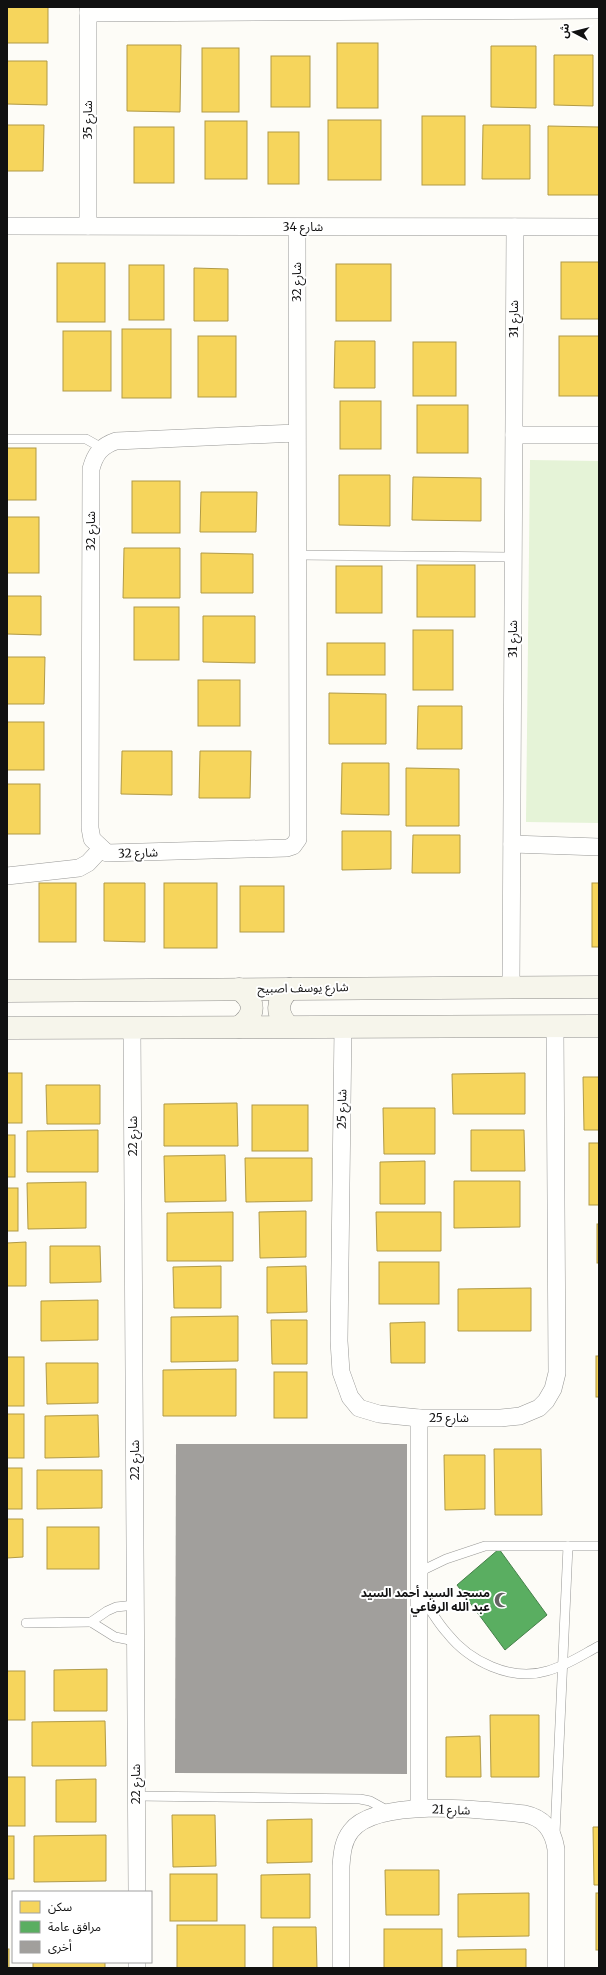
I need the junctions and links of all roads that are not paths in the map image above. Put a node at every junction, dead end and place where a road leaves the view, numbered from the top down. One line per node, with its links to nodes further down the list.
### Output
1 (509, 9): 3 (street, شارع 35); 4 (street, شارع 35)
2 (88, 10): 3 (street, شارع 35); 6 (street, شارع 35)
3 (295, 10)
4 (599, 10)
5 (7, 226): 6 (street, شارع 34)
6 (88, 226): 7 (street, شارع 34)
7 (297, 227): 8 (street, شارع 34); 10 (street, شارع 32)
8 (515, 227): 9 (street, شارع 34); 11 (street, شارع 31)
9 (599, 228)
10 (296, 433): 14 (street); 15 (street, شارع 32)
11 (514, 435): 12 (street); 16 (street, شارع 31)
12 (599, 435)
13 (7, 439): 14 (lane)
14 (102, 448): 19 (street, شارع 32)
15 (296, 555): 16 (lane); 19 (street, شارع 32)
16 (513, 557): 17 (street, شارع 31)
17 (512, 844): 18 (street); 22 (street, شارع 31)
18 (599, 847)
19 (101, 849): 20 (street)
20 (7, 876)
21 (599, 987): 22 (street, شارع يوسف اصبيح)
22 (511, 988): 24 (street, شارع يوسف اصبيح)
23 (239, 989): 24 (street, شارع يوسف اصبيح); 25 (street, شارع يوسف اصبيح); 28 (street)
24 (289, 989): 26 (street)
25 (7, 991)
26 (288, 1026): 28 (street); 29 (street)
27 (599, 1026): 30 (street)
28 (239, 1027): 32 (street)
29 (343, 1027): 30 (street); 33 (street, شارع 25)
30 (555, 1027): 33 (street, شارع 25)
31 (7, 1028): 32 (street)
32 (132, 1028): 38 (street, شارع 22)
33 (419, 1418): 36 (street)
34 (568, 1546): 35 (lane); 36 (lane); 43 (lane)
35 (599, 1546)
36 (419, 1572): 37 (street)
37 (419, 1592): 43 (lane); 45 (street)
38 (135, 1605): 39 (lane); 41 (street, شارع 22)
39 (91, 1622): 40 (lane); 41 (lane)
40 (26, 1623)
41 (135, 1641): 44 (street, شارع 22)
42 (599, 1646): 43 (lane)
43 (564, 1666): 47 (lane)
44 (136, 1796): 46 (lane); 48 (street, شارع 22)
45 (419, 1808): 46 (street, شارع 21); 47 (street, شارع 21)
46 (390, 1812): 49 (street, شارع 21)
47 (554, 1838): 50 (street, شارع 21)
48 (137, 1891)
49 (341, 1968)
50 (556, 1968)

